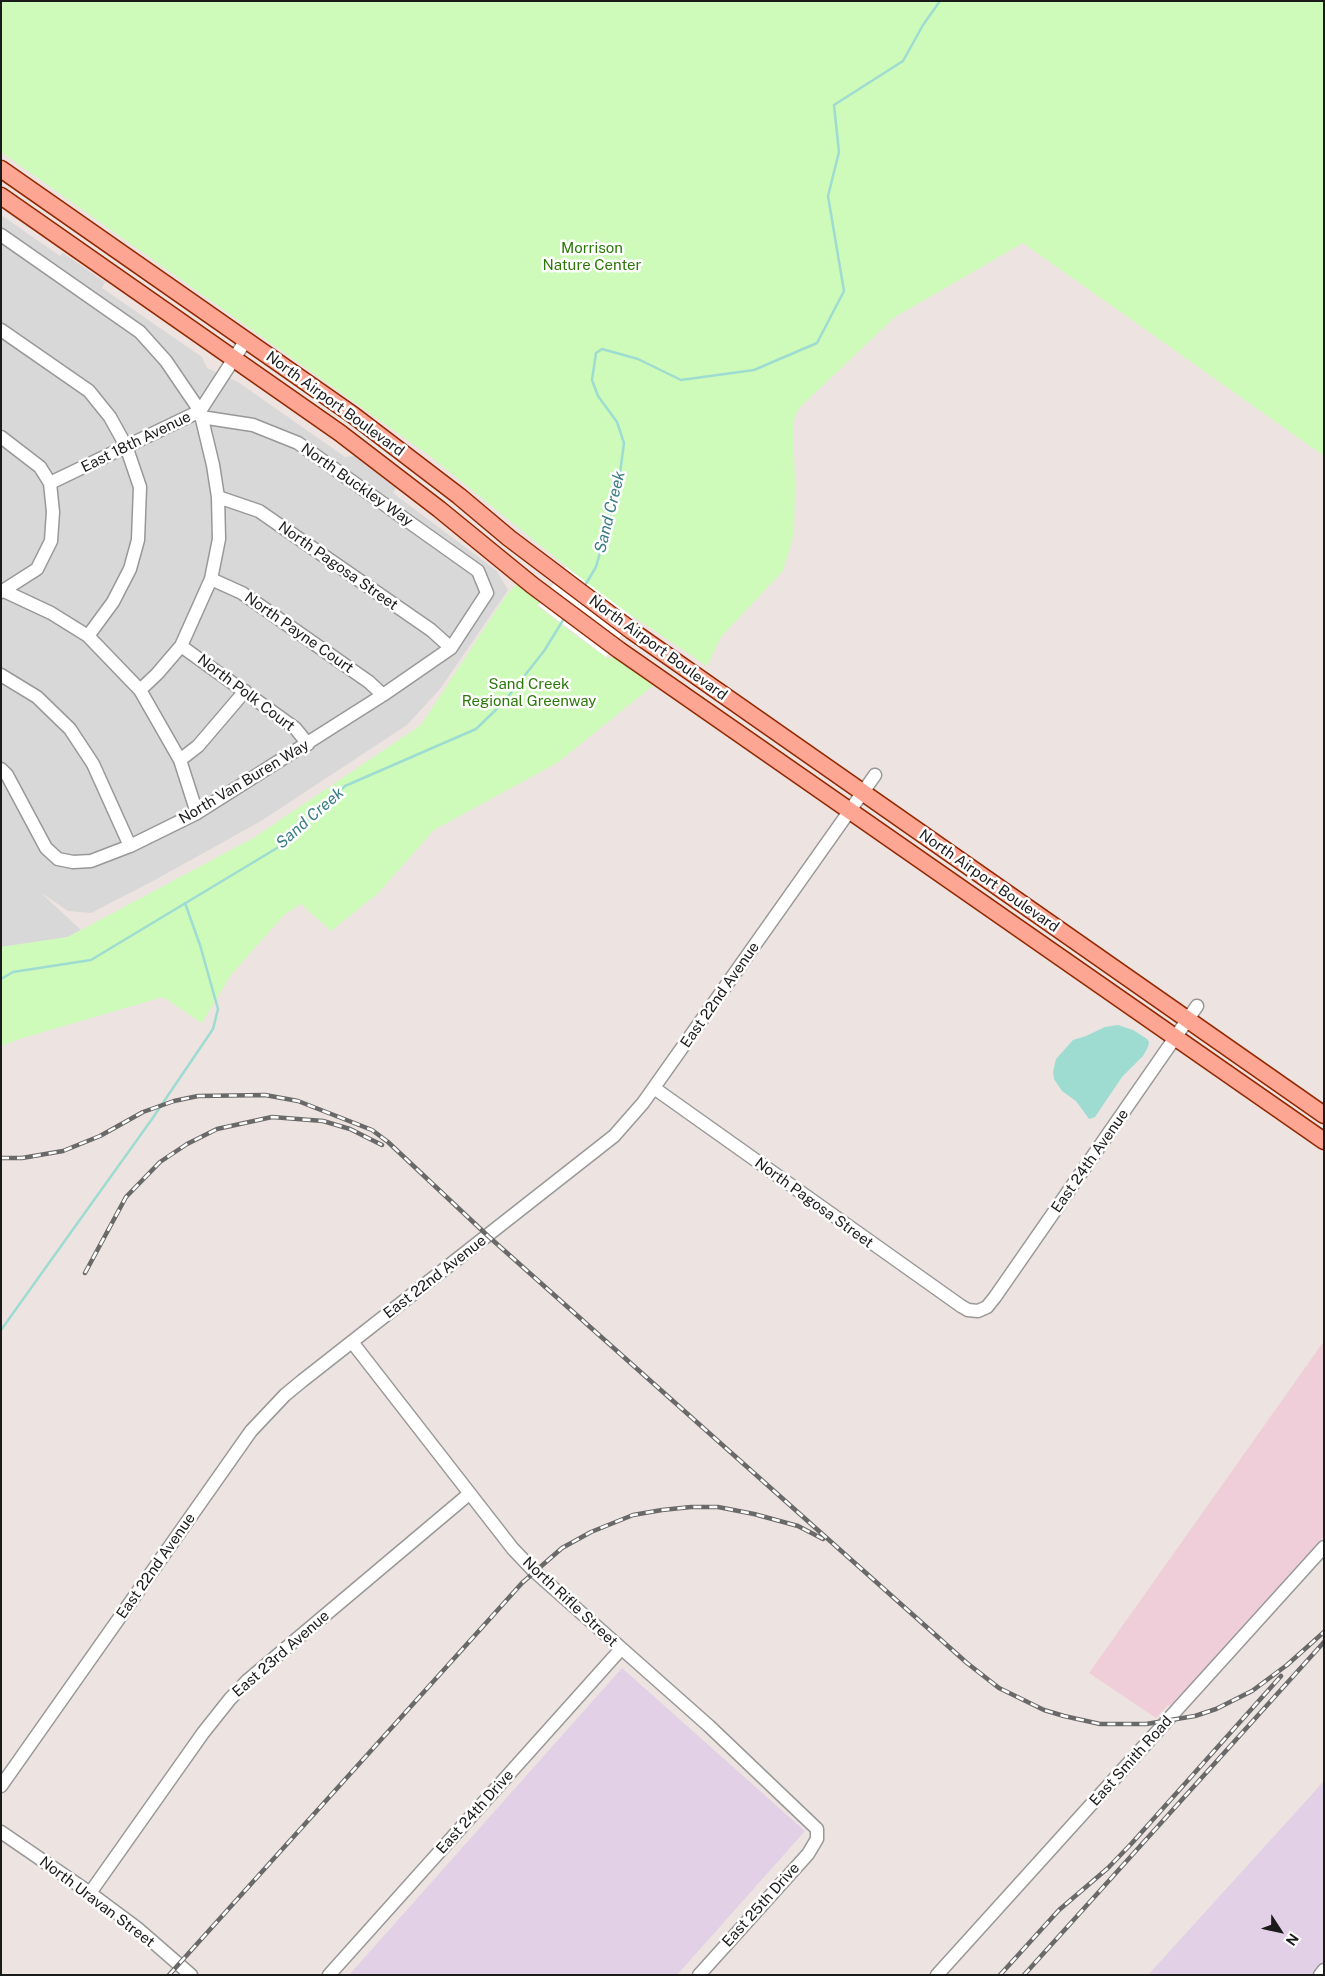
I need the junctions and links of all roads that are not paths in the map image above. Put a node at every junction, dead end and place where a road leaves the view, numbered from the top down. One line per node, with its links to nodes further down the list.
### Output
1 (1, 169): 5 (main road, North Airport Boulevard)
2 (1, 196): 6 (main road, North Airport Boulevard)
3 (1, 235): 7 (street)
4 (1, 330): 9 (street)
5 (246, 340): 6 (street, East 18th Avenue); 26 (main road, North Airport Boulevard)
6 (235, 358): 7 (street, East 18th Avenue); 27 (main road, North Airport Boulevard)
7 (201, 414): 9 (street, East 18th Avenue); 11 (street); 14 (street, North Buckley Way)
8 (1, 437): 10 (street)
9 (126, 446): 10 (street, East 18th Avenue); 15 (street)
10 (50, 483): 13 (street)
11 (218, 497): 12 (street); 17 (street, North Pagosa Street)
12 (211, 579): 16 (street); 21 (street, North Payne Court)
13 (3, 592): 15 (street)
14 (487, 593): 17 (street, North Van Buren Way)
15 (88, 636): 19 (street)
16 (181, 646): 19 (street); 20 (street, North Polk Court)
17 (450, 648): 21 (street, North Van Buren Way)
18 (1, 675): 29 (street)
19 (140, 690): 23 (street)
20 (245, 691): 22 (street, North Polk Court); 23 (street)
21 (383, 695): 22 (street, North Van Buren Way)
22 (308, 744): 28 (street, North Van Buren Way)
23 (180, 760): 28 (street)
24 (1, 769): 29 (street, North Van Buren Way)
25 (875, 775): 26 (street, East 22nd Avenue)
26 (862, 792): 27 (street, East 22nd Avenue); 31 (main road, North Airport Boulevard)
27 (850, 809): 32 (main road, North Airport Boulevard); 33 (street, East 22nd Avenue)
28 (197, 813): 29 (street, North Van Buren Way)
29 (130, 846)
30 (1197, 1006): 31 (street, East 24th Avenue)
31 (1187, 1020): 32 (street, East 24th Avenue); 34 (main road, North Airport Boulevard)
32 (1175, 1037): 35 (main road, North Airport Boulevard); 36 (street, East 24th Avenue)
33 (654, 1088): 36 (street, North Pagosa Street); 37 (street, East 22nd Avenue)
34 (1324, 1115)
35 (1324, 1141)
36 (978, 1311)
37 (352, 1342): 38 (street, North Rifle Street); 41 (street, East 22nd Avenue)
38 (469, 1494): 40 (street, North Rifle Street); 44 (street, East 23rd Avenue)
39 (1324, 1547): 49 (street, East Smith Road)
40 (620, 1649): 43 (street, North Rifle Street); 47 (street, East 24th Drive)
41 (1, 1786)
42 (1, 1832): 44 (street, North Uravan Street)
43 (818, 1833): 48 (street, East 25th Drive)
44 (90, 1892): 46 (street, North Uravan Street)
45 (1324, 1970): 50 (street)
46 (191, 1975)
47 (329, 1975)
48 (699, 1975)
49 (937, 1975)
50 (1320, 1975)

